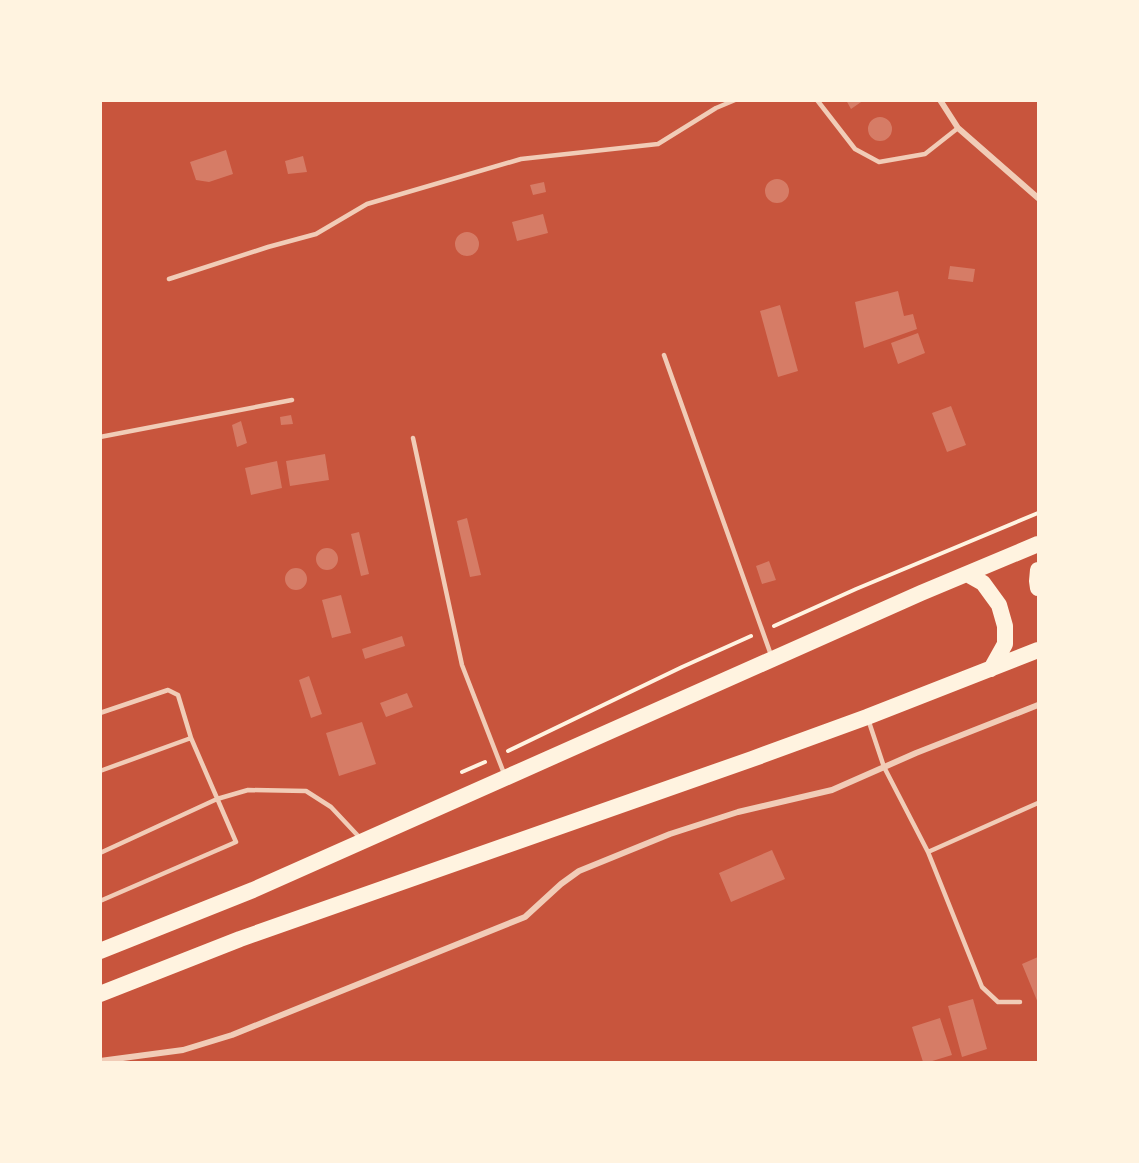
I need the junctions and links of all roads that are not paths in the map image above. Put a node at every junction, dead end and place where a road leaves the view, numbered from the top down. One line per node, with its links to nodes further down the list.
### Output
1 (735, 100): 6 (lane)
2 (817, 100): 4 (lane)
3 (940, 100): 4 (street)
4 (958, 128): 5 (street)
5 (1038, 198)
6 (169, 279)
7 (664, 355): 16 (lane)
8 (292, 400): 9 (lane)
9 (100, 437)
10 (413, 438): 24 (lane)
11 (1038, 544): 13 (highway)
12 (1038, 570): 14 (highway)
13 (967, 574): 16 (highway); 17 (highway)
14 (1038, 588)
15 (1038, 650): 17 (highway)
16 (772, 659): 24 (highway)
17 (991, 669): 20 (highway)
18 (1038, 705): 22 (street)
19 (100, 713): 21 (lane)
20 (867, 717): 22 (lane); 32 (highway)
21 (191, 738): 23 (lane); 25 (lane)
22 (884, 767): 28 (lane); 34 (street)
23 (100, 771)
24 (506, 778): 27 (highway)
25 (217, 799): 27 (lane); 29 (lane); 30 (lane)
26 (1038, 803): 28 (lane)
27 (363, 841): 31 (highway)
28 (928, 852): 33 (lane)
29 (100, 853)
30 (100, 901)
31 (100, 951)
32 (100, 994)
33 (1020, 1002)
34 (100, 1060)

